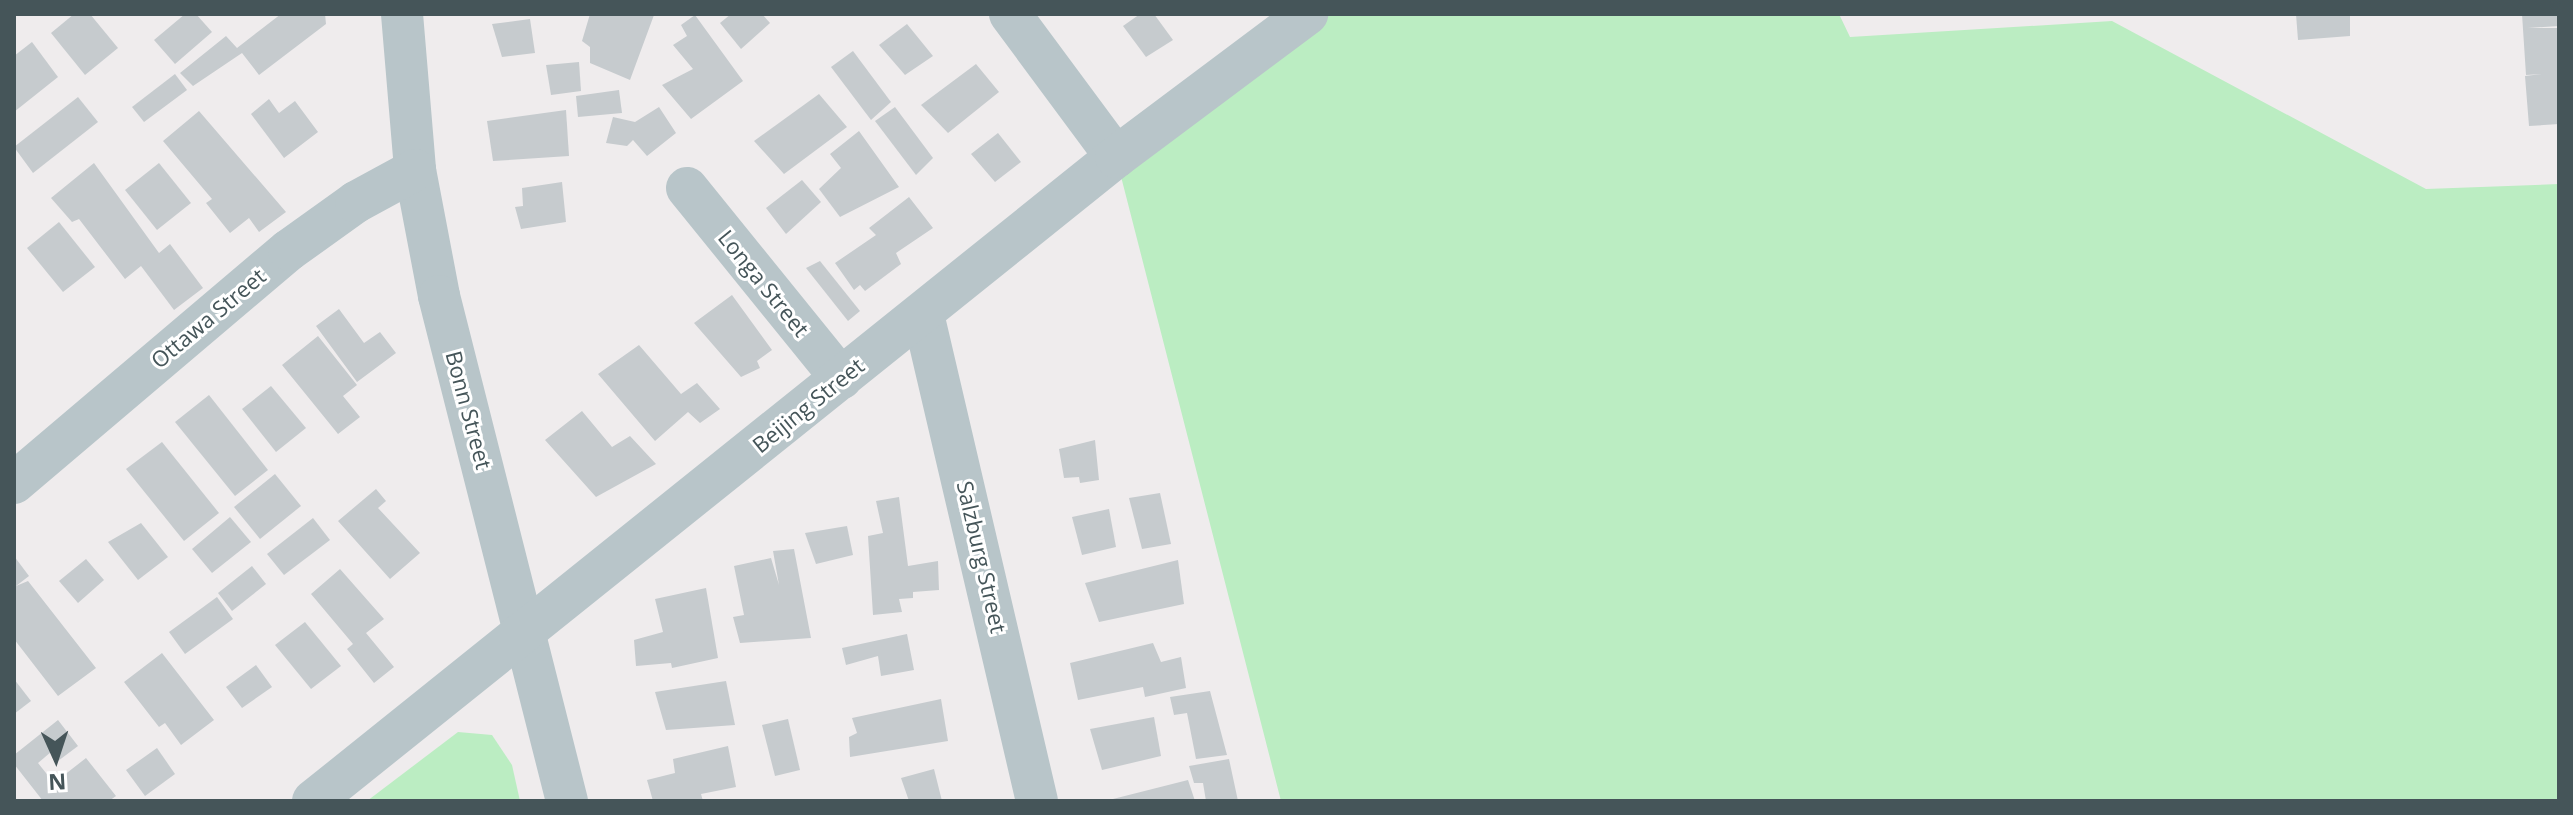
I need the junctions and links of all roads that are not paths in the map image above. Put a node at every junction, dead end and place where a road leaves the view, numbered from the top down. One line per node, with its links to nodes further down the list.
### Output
1 (402, 14): 5 (street, Bonn Street)
2 (1010, 14): 4 (street)
3 (1307, 14): 4 (street, Beijing Street)
4 (1116, 157): 7 (street, Beijing Street)
5 (415, 170): 9 (street, Ottawa Street); 10 (street, Bonn Street)
6 (687, 188): 8 (street, Longa Street)
7 (923, 314): 8 (street, Beijing Street); 13 (street, Salzburg Street)
8 (841, 378): 10 (street, Beijing Street)
9 (14, 483)
10 (527, 631): 11 (street, Beijing Street); 12 (street, Bonn Street)
11 (313, 801)
12 (567, 801)
13 (1037, 801)

